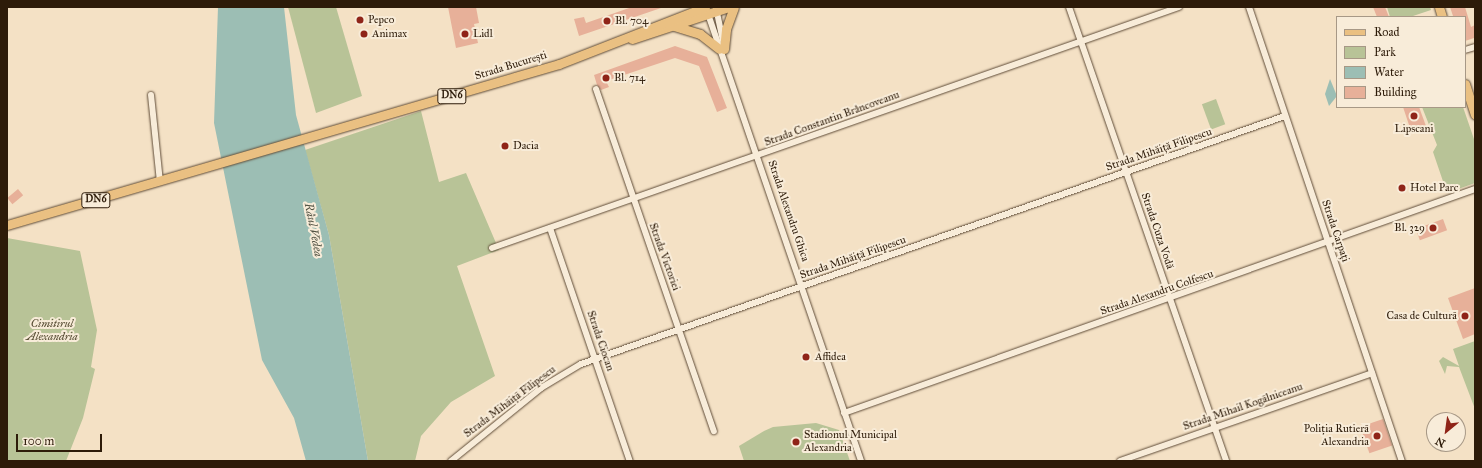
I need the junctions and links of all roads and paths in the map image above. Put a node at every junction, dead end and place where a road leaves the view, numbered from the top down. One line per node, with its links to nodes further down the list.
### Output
1 (679, 7): 9 (main road)
2 (729, 7): 8 (main road, Strada București / DN6)
3 (734, 7): 11 (main road)
4 (1069, 7): 10 (street, Strada Cuza Vodă)
5 (1179, 7): 10 (street, Strada Constantin Brâncoveanu)
6 (1249, 7): 16 (street, Strada Carpați)
7 (706, 9): 8 (main road, Strada București / DN6); 9 (main road, Strada București / DN6); 11 (street, Strada Alexandru Ghica)
8 (716, 9): 11 (street, Strada Alexandru Ghica)
9 (670, 23): 11 (main road); 19 (main road, Strada București / DN6)
10 (1081, 41): 17 (street, Strada Constantin Brâncoveanu); 18 (street, Strada Cuza Vodă)
11 (722, 49): 17 (street, Strada Alexandru Ghica)
12 (1466, 87): 15 (main road)
13 (596, 89): 21 (street, Strada Victoriei)
14 (151, 95): 19 (street)
15 (1475, 114)
16 (1285, 116): 18 (street, Strada Mihăiță Filipescu); 24 (street, Strada Carpați)
17 (759, 156): 21 (street, Strada Constantin Brâncoveanu); 26 (street, Strada Alexandru Ghica)
18 (1126, 172): 26 (street, Strada Mihăiță Filipescu); 27 (street, Strada Cuza Vodă)
19 (160, 182): 22 (main road, DN6)
20 (1475, 189): 24 (street, Strada Alexandru Colfescu)
21 (634, 200): 23 (street, Strada Constantin Brâncoveanu); 28 (street, Strada Victoriei)
22 (7, 225)
23 (550, 228): 25 (street, Strada Constantin Brâncoveanu); 29 (street, Strada Ciocan)
24 (1328, 243): 27 (street, Strada Alexandru Colfescu); 30 (street, Strada Carpați)
25 (492, 248)
26 (803, 286): 28 (street, Strada Mihăiță Filipescu); 31 (street, Strada Alexandru Ghica)
27 (1170, 299): 31 (street, Strada Alexandru Colfescu); 32 (street, Strada Cuza Vodă)
28 (679, 330): 29 (street, Strada Mihăiță Filipescu); 33 (street, Strada Victoriei)
29 (595, 359): 34 (street, Strada Mihăiță Filipescu); 35 (street, Strada Ciocan)
30 (1372, 372): 32 (street, Strada Mihail Kogălniceanu); 39 (street, Strada Carpați)
31 (844, 413): 36 (street, Strada Alexandru Ghica)
32 (1215, 428): 37 (street, Strada Mihail Kogălniceanu); 38 (street, Strada Cuza Vodă)
33 (714, 431)
34 (451, 461)
35 (630, 461)
36 (861, 461)
37 (1120, 461)
38 (1226, 461)
39 (1402, 461)

